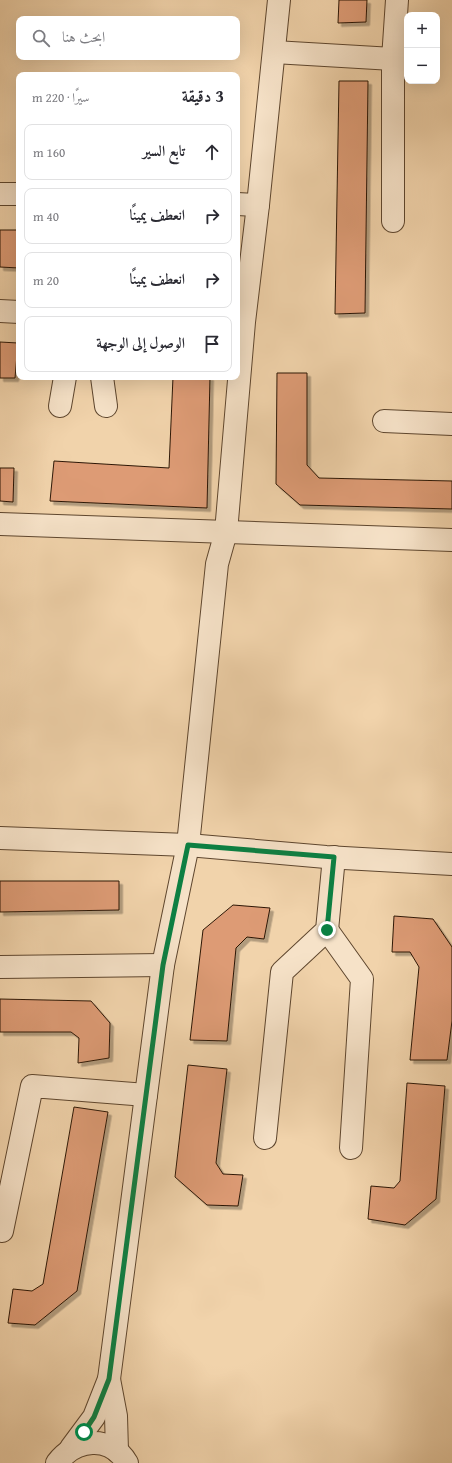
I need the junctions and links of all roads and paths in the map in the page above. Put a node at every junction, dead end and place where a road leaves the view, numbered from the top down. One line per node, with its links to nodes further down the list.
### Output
1 (279, 0): 3 (street)
2 (397, 0): 4 (street)
3 (274, 52): 4 (street); 8 (street)
4 (393, 59): 9 (street)
5 (0, 194): 6 (street)
6 (16, 194)
7 (240, 204): 8 (street)
8 (258, 205): 12 (street)
9 (393, 221)
10 (0, 311): 11 (street)
11 (16, 312)
12 (241, 322): 13 (street)
13 (240, 336)
14 (64, 380): 17 (street)
15 (102, 380): 18 (street)
16 (237, 380): 22 (street)
17 (60, 406)
18 (106, 406)
19 (384, 421): 20 (street)
20 (452, 424)
21 (0, 524): 22 (street)
22 (226, 532): 23 (street); 25 (street)
23 (452, 540)
24 (0, 838): 25 (street)
25 (188, 845): 26 (street); 29 (street)
26 (334, 857): 27 (street); 28 (street)
27 (452, 864)
28 (327, 930): 32 (street); 33 (street)
29 (163, 965): 30 (street); 31 (street)
30 (0, 967)
31 (146, 1095): 34 (street); 35 (street)
32 (265, 1138)
33 (351, 1148)
34 (2, 1231)
35 (109, 1379): 36 (street); 37 (street)
36 (122, 1457): 37 (street)
37 (62, 1458)

